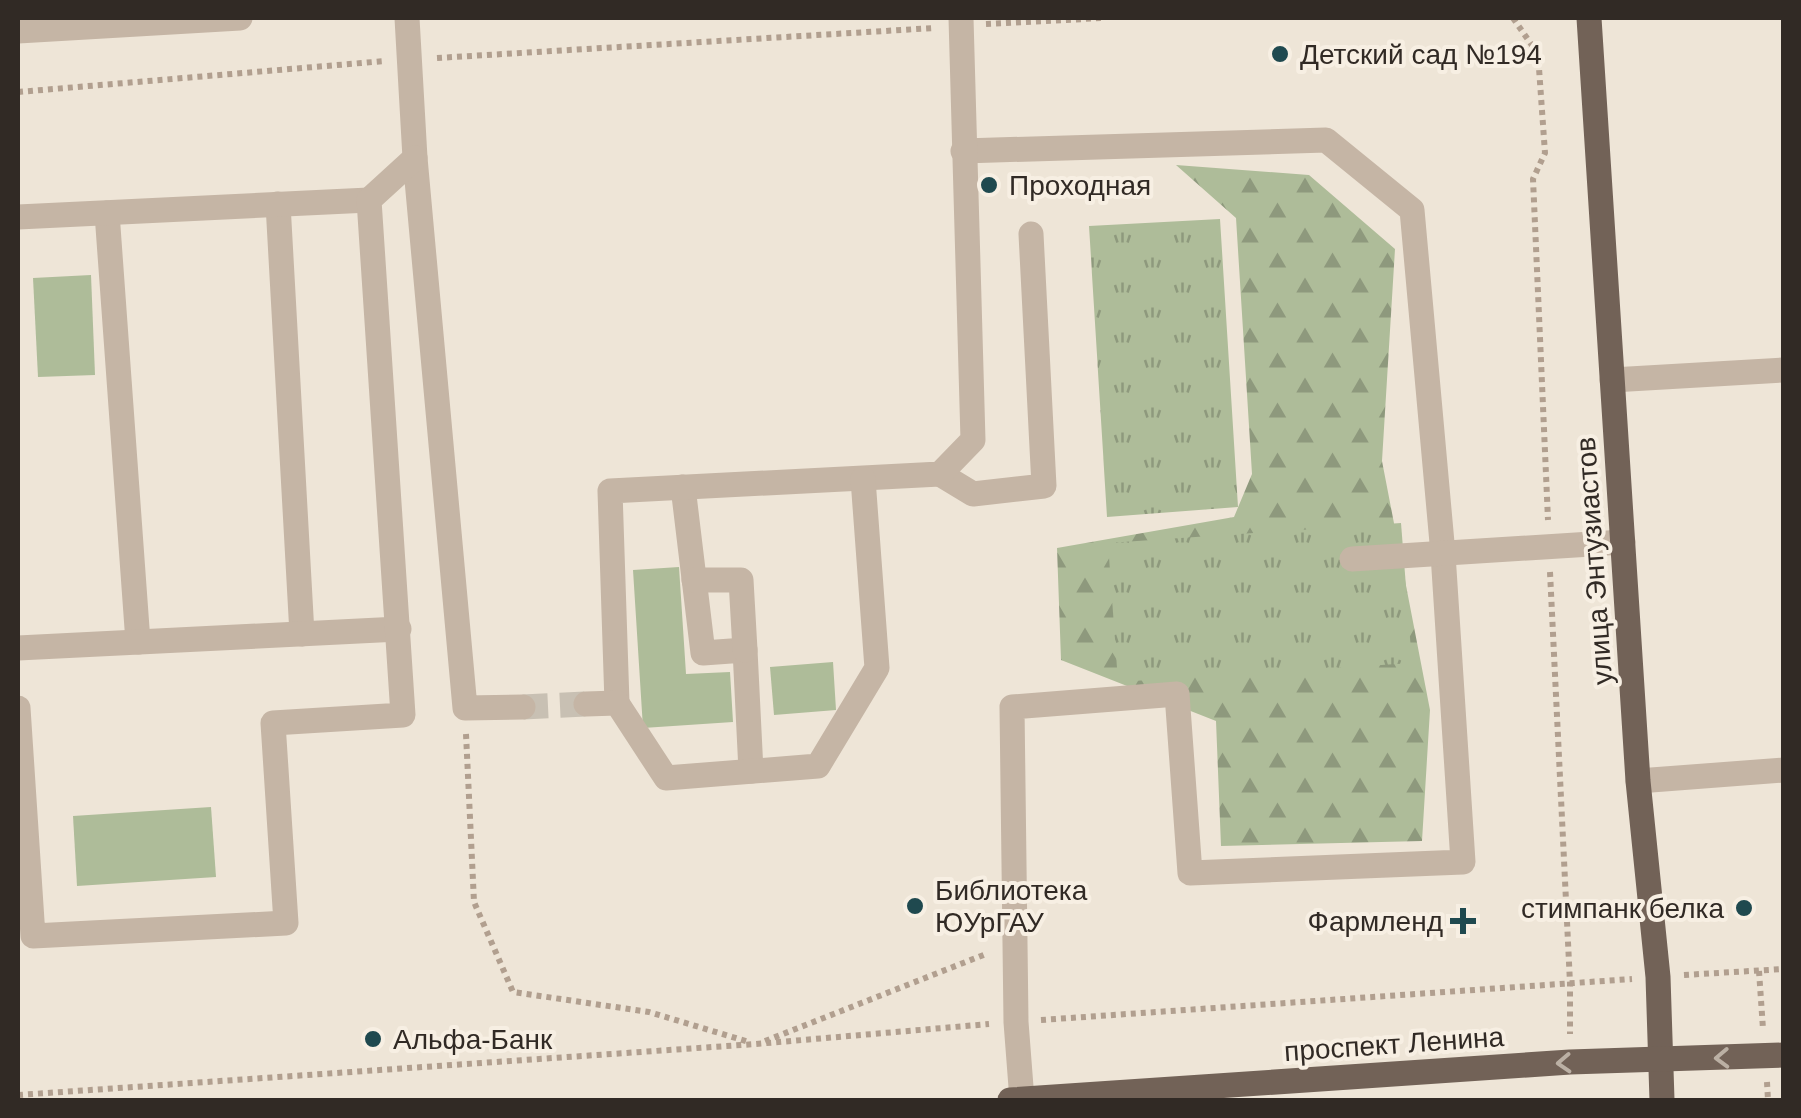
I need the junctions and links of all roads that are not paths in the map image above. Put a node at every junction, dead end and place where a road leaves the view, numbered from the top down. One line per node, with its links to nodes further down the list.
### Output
1 (240, 18): 5 (street)
2 (407, 18): 7 (street)
3 (1589, 18): 14 (main road, улица Энтузиастов)
4 (961, 22): 6 (street)
5 (18, 32)
6 (963, 150): 15 (street); 19 (street)
7 (415, 158): 8 (street); 29 (street)
8 (369, 200): 9 (street); 22 (street)
9 (278, 204): 10 (street); 23 (street)
10 (107, 213): 11 (street); 24 (street)
11 (18, 217)
12 (1031, 234): 15 (street)
13 (1784, 370): 14 (street)
14 (1612, 380): 18 (main road, улица Энтузиастов)
15 (940, 474): 16 (street)
16 (864, 478): 17 (street); 32 (street)
17 (683, 487): 21 (street); 27 (street)
18 (1623, 542): 19 (street); 33 (main road, улица Энтузиастов)
19 (1442, 554): 20 (street); 37 (street)
20 (1352, 559)
21 (694, 580): 26 (street); 26 (street)
22 (399, 629): 23 (street); 30 (street)
23 (302, 634): 24 (street)
24 (138, 642): 25 (street)
25 (18, 648)
26 (745, 650): 32 (street)
27 (617, 703): 28 (street); 32 (street)
28 (586, 704)
29 (523, 707)
30 (18, 708)
31 (1784, 770): 33 (street)
32 (751, 771)
33 (1638, 780): 35 (main road, улица Энтузиастов)
34 (1784, 1055): 35 (main road, проспект Ленина, one-way to 35)
35 (1661, 1060): 37 (main road, проспект Ленина, one-way to 37); 38 (main road, улица Энтузиастов)
36 (1010, 1100): 37 (main road, проспект Ленина)
37 (1022, 1100)
38 (1662, 1100)

